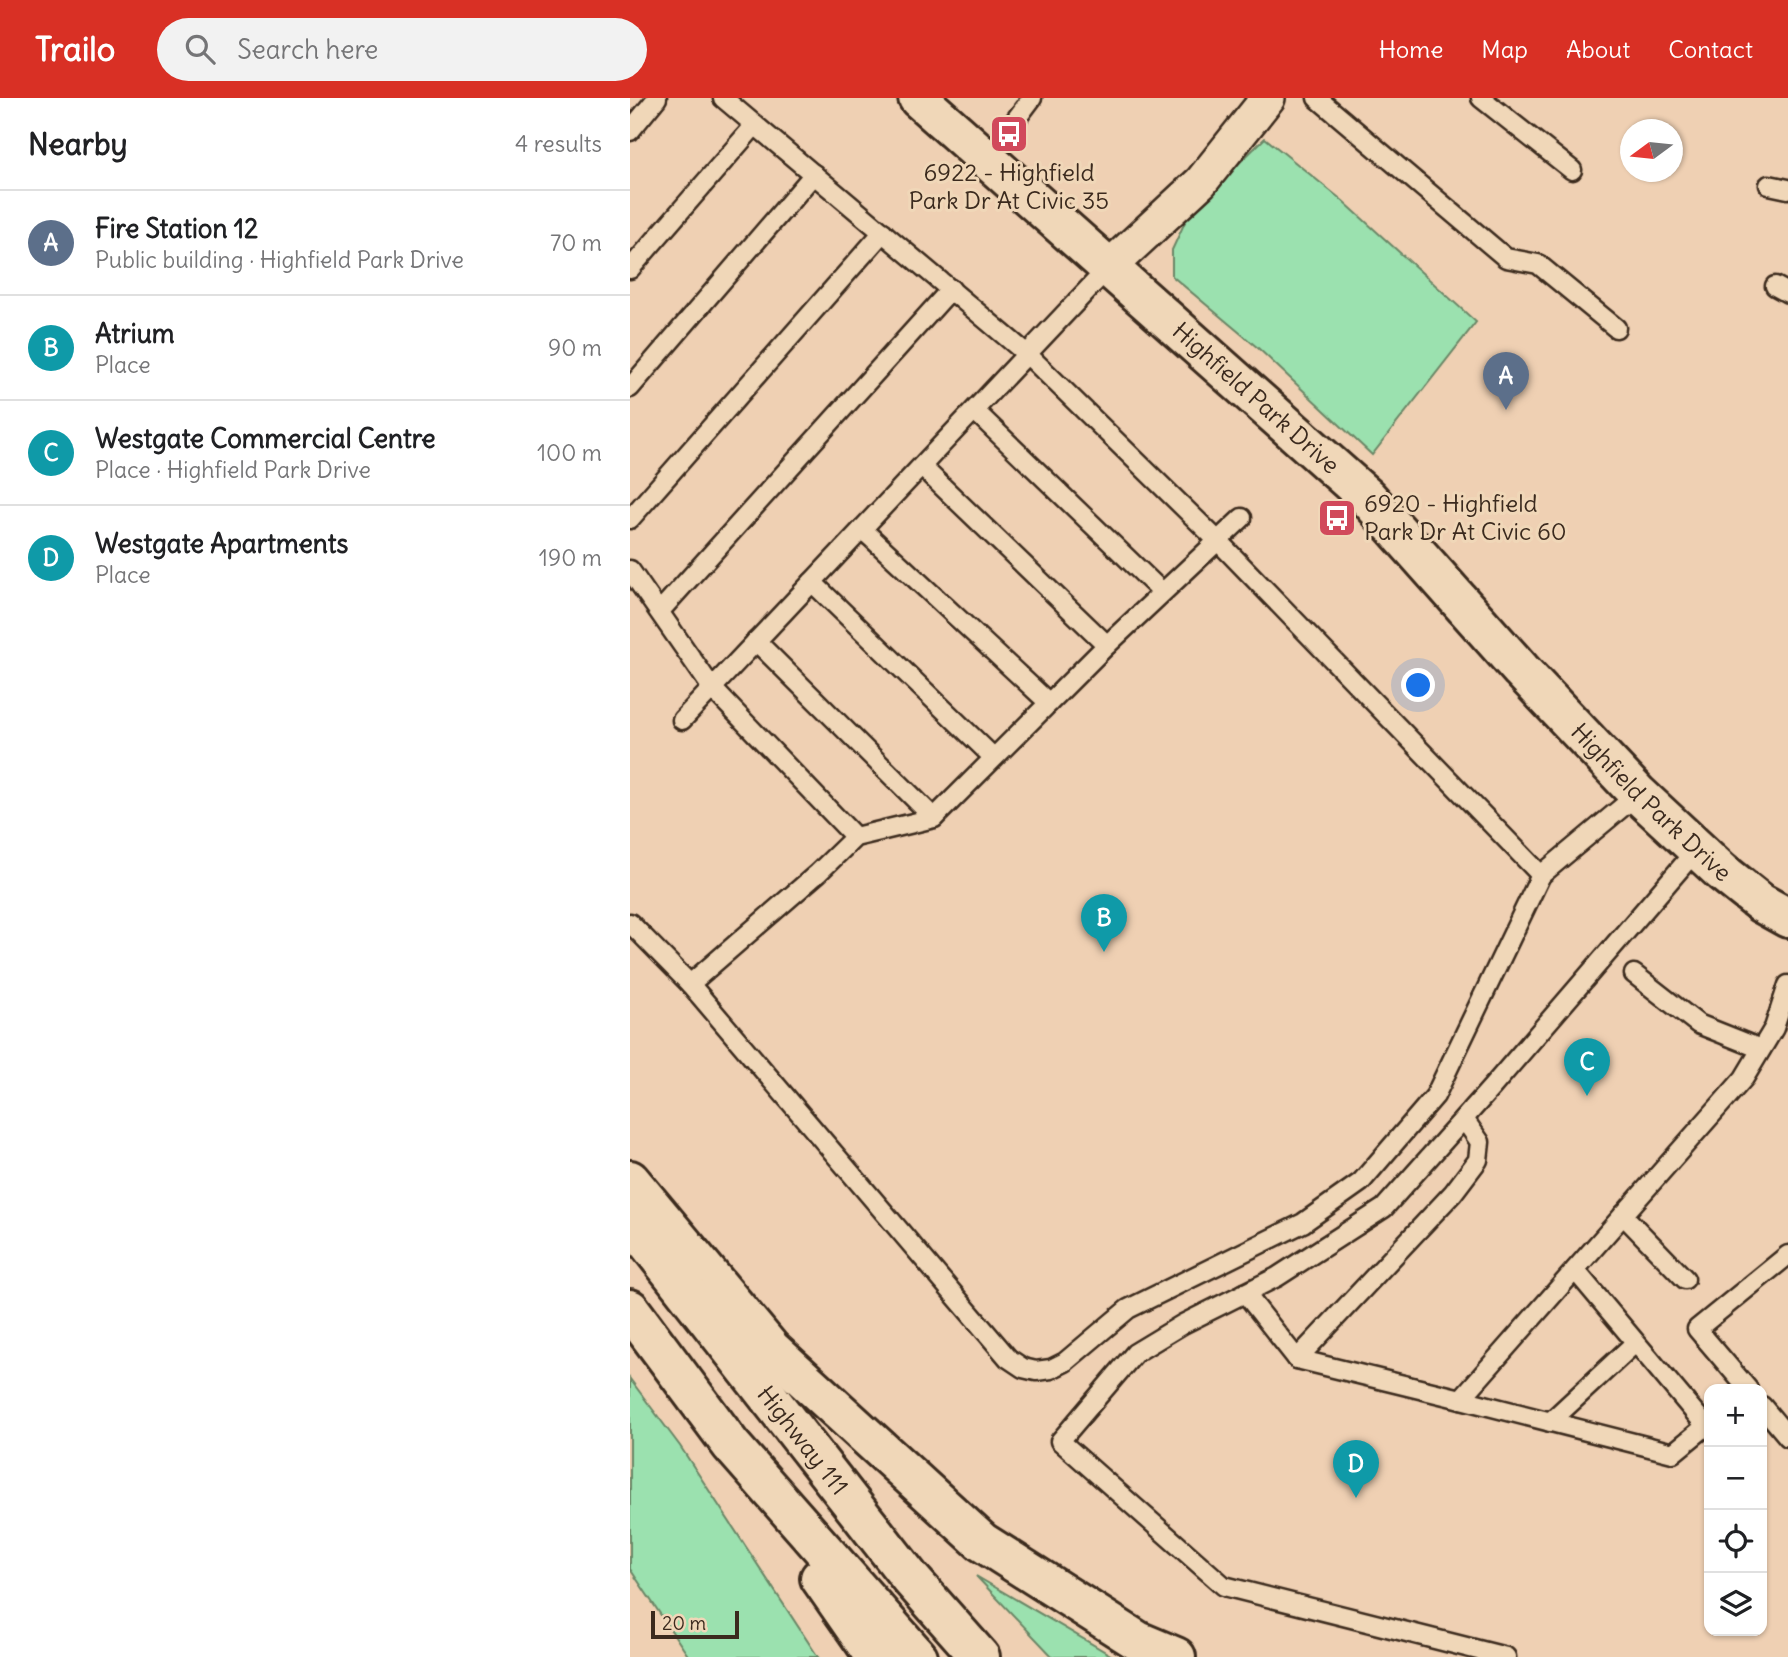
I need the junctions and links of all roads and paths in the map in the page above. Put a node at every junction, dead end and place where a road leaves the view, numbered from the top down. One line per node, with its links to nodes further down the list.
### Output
1 (657, 98): 9 (lane)
2 (723, 98): 8 (lane)
3 (918, 98): 10 (main road, Highfield Park Drive)
4 (1032, 98): 10 (lane)
5 (1268, 98): 16 (street)
6 (1317, 98): 19 (lane)
7 (1481, 98): 11 (lane)
8 (755, 125): 12 (lane); 17 (lane)
9 (630, 131)
10 (986, 159): 16 (main road, Highfield Park Drive)
11 (1572, 170)
12 (814, 174): 15 (lane); 21 (lane)
13 (1769, 185): 14 (lane)
14 (1788, 189)
15 (883, 232): 18 (lane); 25 (lane)
16 (1110, 267): 20 (lane); 38 (main road, Highfield Park Drive)
17 (630, 269)
18 (950, 289): 20 (lane); 31 (lane)
19 (1616, 328)
20 (1028, 355): 22 (lane); 27 (lane)
21 (630, 388)
22 (975, 411): 23 (lane); 30 (lane)
23 (922, 467): 26 (lane); 33 (lane)
24 (1242, 518): 27 (lane)
25 (630, 519)
26 (862, 529): 29 (lane); 35 (lane)
27 (1217, 540): 30 (lane); 42 (lane)
28 (630, 570): 31 (lane)
29 (812, 582): 32 (lane); 37 (lane)
30 (1162, 592): 33 (lane)
31 (660, 611): 34 (lane)
32 (756, 641): 34 (lane); 39 (lane)
33 (1107, 645): 35 (lane)
34 (712, 688): 36 (lane); 40 (lane)
35 (1049, 703): 37 (lane)
36 (682, 720)
37 (993, 757): 39 (lane)
38 (1638, 794): 41 (main road, Highfield Park Drive); 42 (lane)
39 (934, 818): 40 (lane)
40 (855, 837): 46 (lane)
41 (1697, 849): 43 (main road, Highfield Park Drive); 49 (lane)
42 (1541, 875): 46 (lane)
43 (1788, 918)
44 (630, 923): 46 (lane)
45 (1634, 974): 48 (lane)
46 (690, 985)
47 (1788, 985): 48 (lane)
48 (1761, 1049): 51 (lane)
49 (1464, 1119): 56 (lane); 59 (lane)
50 (630, 1180): 69 (main road)
51 (1623, 1215): 54 (lane); 55 (lane)
52 (630, 1220): 68 (main road, Highway 111)
53 (1788, 1255): 60 (lane)
54 (1575, 1270): 58 (lane); 61 (lane)
55 (1685, 1279)
56 (1245, 1293): 59 (lane); 70 (lane)
57 (630, 1309): 65 (main road)
58 (1635, 1343): 63 (lane); 63 (lane)
59 (1297, 1359): 61 (lane)
60 (1744, 1384)
61 (1461, 1399): 63 (lane)
62 (1767, 1412): 64 (lane)
63 (1550, 1422)
64 (1788, 1437)
65 (732, 1445): 66 (main road); 67 (main road)
66 (875, 1657)
67 (918, 1657)
68 (980, 1657)
69 (1176, 1657)
70 (1506, 1657)

